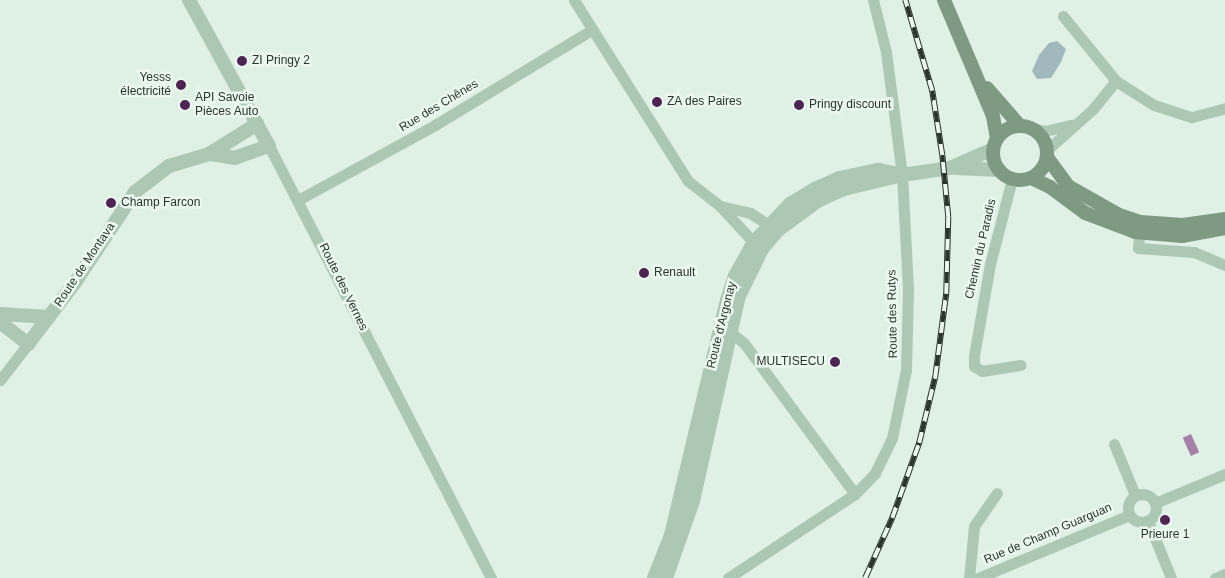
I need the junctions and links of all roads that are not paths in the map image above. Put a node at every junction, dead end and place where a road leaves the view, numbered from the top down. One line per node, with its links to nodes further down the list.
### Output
1 (189, 0): 10 (street, Route des Vernes)
2 (574, 0): 6 (street)
3 (873, 0): 19 (street, Route des Rutys)
4 (944, 0): 7 (main road)
5 (1063, 16): 8 (street)
6 (591, 30): 22 (street, Rue des Chênes); 23 (street)
7 (973, 69): 12 (main road); 13 (main road)
8 (1116, 81): 9 (street); 11 (street)
9 (1225, 108)
10 (257, 124): 14 (street, Route des Vernes); 15 (street, Route de Montava)
11 (1074, 125): 12 (street); 16 (street)
12 (1025, 127): 13 (main road); 16 (main road)
13 (995, 144): 17 (street, Route d'Argonay); 18 (main road)
14 (269, 146): 15 (street, Route de Montava); 22 (street, Route des Vernes)
15 (209, 154): 31 (street, Route de Montava)
16 (1047, 154): 20 (main road); 26 (main road)
17 (950, 168): 18 (street, Route d'Argonay); 19 (street, Route d'Argonay)
18 (999, 170): 21 (main road)
19 (902, 175): 25 (street, Route d'Argonay); 40 (street, Route des Rutys)
20 (1031, 178): 21 (main road); 26 (main road)
21 (1012, 179): 35 (street, Chemin du Paradis)
22 (298, 200): 46 (street, Route des Vernes)
23 (720, 206): 25 (street); 28 (street)
24 (1225, 218): 26 (main road)
25 (774, 226): 28 (street, Route d'Argonay)
26 (1140, 227): 27 (main road); 29 (street)
27 (1225, 228)
28 (758, 246): 33 (street, Route d'Argonay)
29 (1225, 265)
30 (0, 314): 31 (street)
31 (49, 317): 34 (street, Route de Montava)
32 (0, 322): 34 (street)
33 (725, 333): 40 (street); 47 (street, Route d'Argonay); 48 (street, Route d'Argonay)
34 (28, 344): 36 (street, Route de Montava)
35 (1021, 365)
36 (0, 380)
37 (1114, 444): 41 (street)
38 (1225, 474): 42 (street)
39 (997, 493): 50 (street)
40 (855, 494): 49 (street, Route des Rutys)
41 (1135, 495): 42 (street); 43 (street)
42 (1155, 503): 44 (street)
43 (1129, 515): 44 (street); 51 (street, Rue de Champ Guarguan)
44 (1148, 521): 52 (street)
45 (1225, 574): 53 (street)
46 (491, 578)
47 (654, 578)
48 (666, 578)
49 (728, 578)
50 (969, 578)
51 (978, 578)
52 (1171, 578)
53 (1215, 578)

